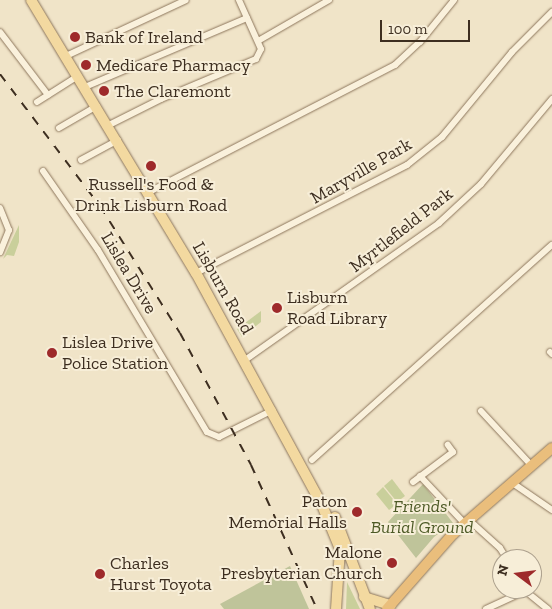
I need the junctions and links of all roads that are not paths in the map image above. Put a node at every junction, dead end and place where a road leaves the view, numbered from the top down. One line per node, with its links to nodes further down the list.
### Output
1 (31, 0): 10 (main road, Lisburn Road)
2 (186, 0): 10 (street)
3 (239, 0): 7 (street)
4 (329, 0): 9 (street)
5 (454, 0): 22 (street)
6 (552, 12): 26 (street, Maryville Park)
7 (247, 18): 9 (street); 12 (street)
8 (0, 32): 13 (street)
9 (258, 41): 17 (street)
10 (66, 56): 11 (main road, Lisburn Road)
11 (78, 76): 12 (main road, Lisburn Road); 13 (street)
12 (85, 87): 16 (main road, Lisburn Road)
13 (48, 95): 15 (street)
14 (552, 99): 27 (street, Myrtlefield Park)
15 (37, 102)
16 (97, 106): 17 (main road, Lisburn Road); 18 (street)
17 (109, 125): 19 (main road, Lisburn Road)
18 (58, 128)
19 (118, 140): 20 (street); 22 (main road, Lisburn Road)
20 (81, 160)
21 (43, 171): 28 (street, Lislea Drive)
22 (149, 192): 26 (main road, Lisburn Road)
23 (0, 208): 25 (street)
24 (552, 245): 32 (street)
25 (0, 252)
26 (196, 274): 27 (main road, Lisburn Road)
27 (245, 360): 28 (main road, Lisburn Road)
28 (273, 410): 37 (main road, Lisburn Road)
29 (482, 411): 33 (street)
30 (448, 445): 34 (street)
31 (552, 448): 33 (highway)
32 (312, 460)
33 (532, 466): 36 (highway)
34 (420, 476): 35 (street); 39 (street)
35 (413, 482)
36 (514, 484): 38 (street); 39 (highway)
37 (322, 504): 41 (main road, Lisburn Road); 42 (main road)
38 (552, 510)
39 (467, 523): 40 (street); 46 (highway)
40 (501, 549)
41 (340, 555): 42 (main road); 47 (main road, Lisburn Road)
42 (359, 586): 43 (main road)
43 (364, 596): 46 (main road); 48 (main road)
44 (506, 599): 49 (street)
45 (535, 599): 50 (street)
46 (389, 607)
47 (336, 609)
48 (370, 609)
49 (486, 609)
50 (548, 609)

